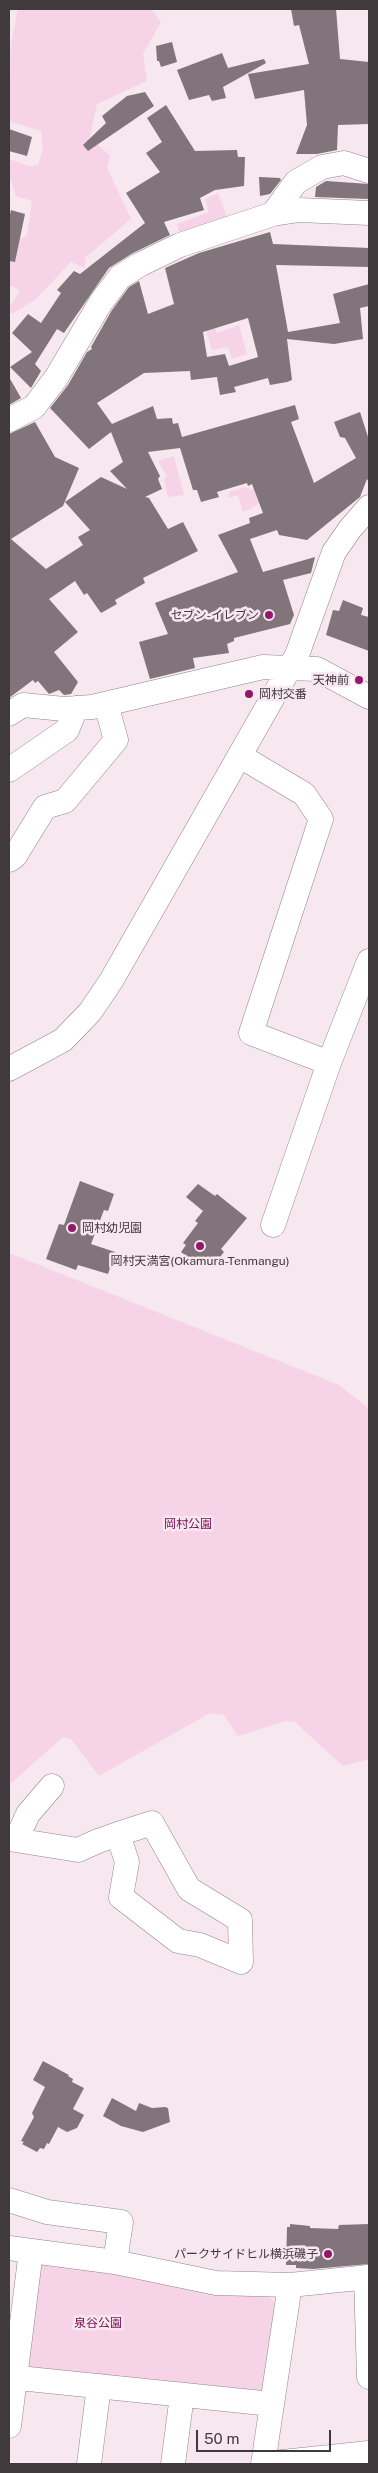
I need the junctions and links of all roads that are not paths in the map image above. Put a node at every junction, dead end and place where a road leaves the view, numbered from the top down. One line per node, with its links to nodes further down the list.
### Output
1 (369, 171): 3 (street)
2 (369, 213): 3 (street)
3 (273, 214): 4 (street)
4 (9, 420)
5 (369, 507): 6 (street)
6 (290, 667): 7 (street); 8 (street); 11 (street)
7 (369, 697)
8 (106, 704): 9 (street); 13 (street)
9 (76, 708): 10 (street); 12 (street)
10 (9, 714)
11 (240, 756): 15 (street); 16 (street)
12 (9, 770)
13 (9, 860)
14 (369, 961): 15 (street)
15 (330, 1063): 17 (street)
16 (9, 1069)
17 (273, 1225)
18 (52, 1786): 20 (street)
19 (118, 1834): 19 (street); 20 (street)
20 (12, 1840)
21 (9, 2200): 23 (street)
22 (20, 2250): 23 (street); 26 (street)
23 (115, 2262): 25 (street)
24 (368, 2277): 25 (street); 27 (street)
25 (290, 2285): 30 (street)
26 (12, 2377): 28 (street); 31 (street)
27 (369, 2377)
28 (99, 2386): 29 (street); 33 (street)
29 (182, 2394): 30 (street); 34 (street)
30 (272, 2404): 35 (street)
31 (9, 2426)
32 (369, 2453): 35 (street)
33 (89, 2464)
34 (173, 2464)
35 (263, 2464)

